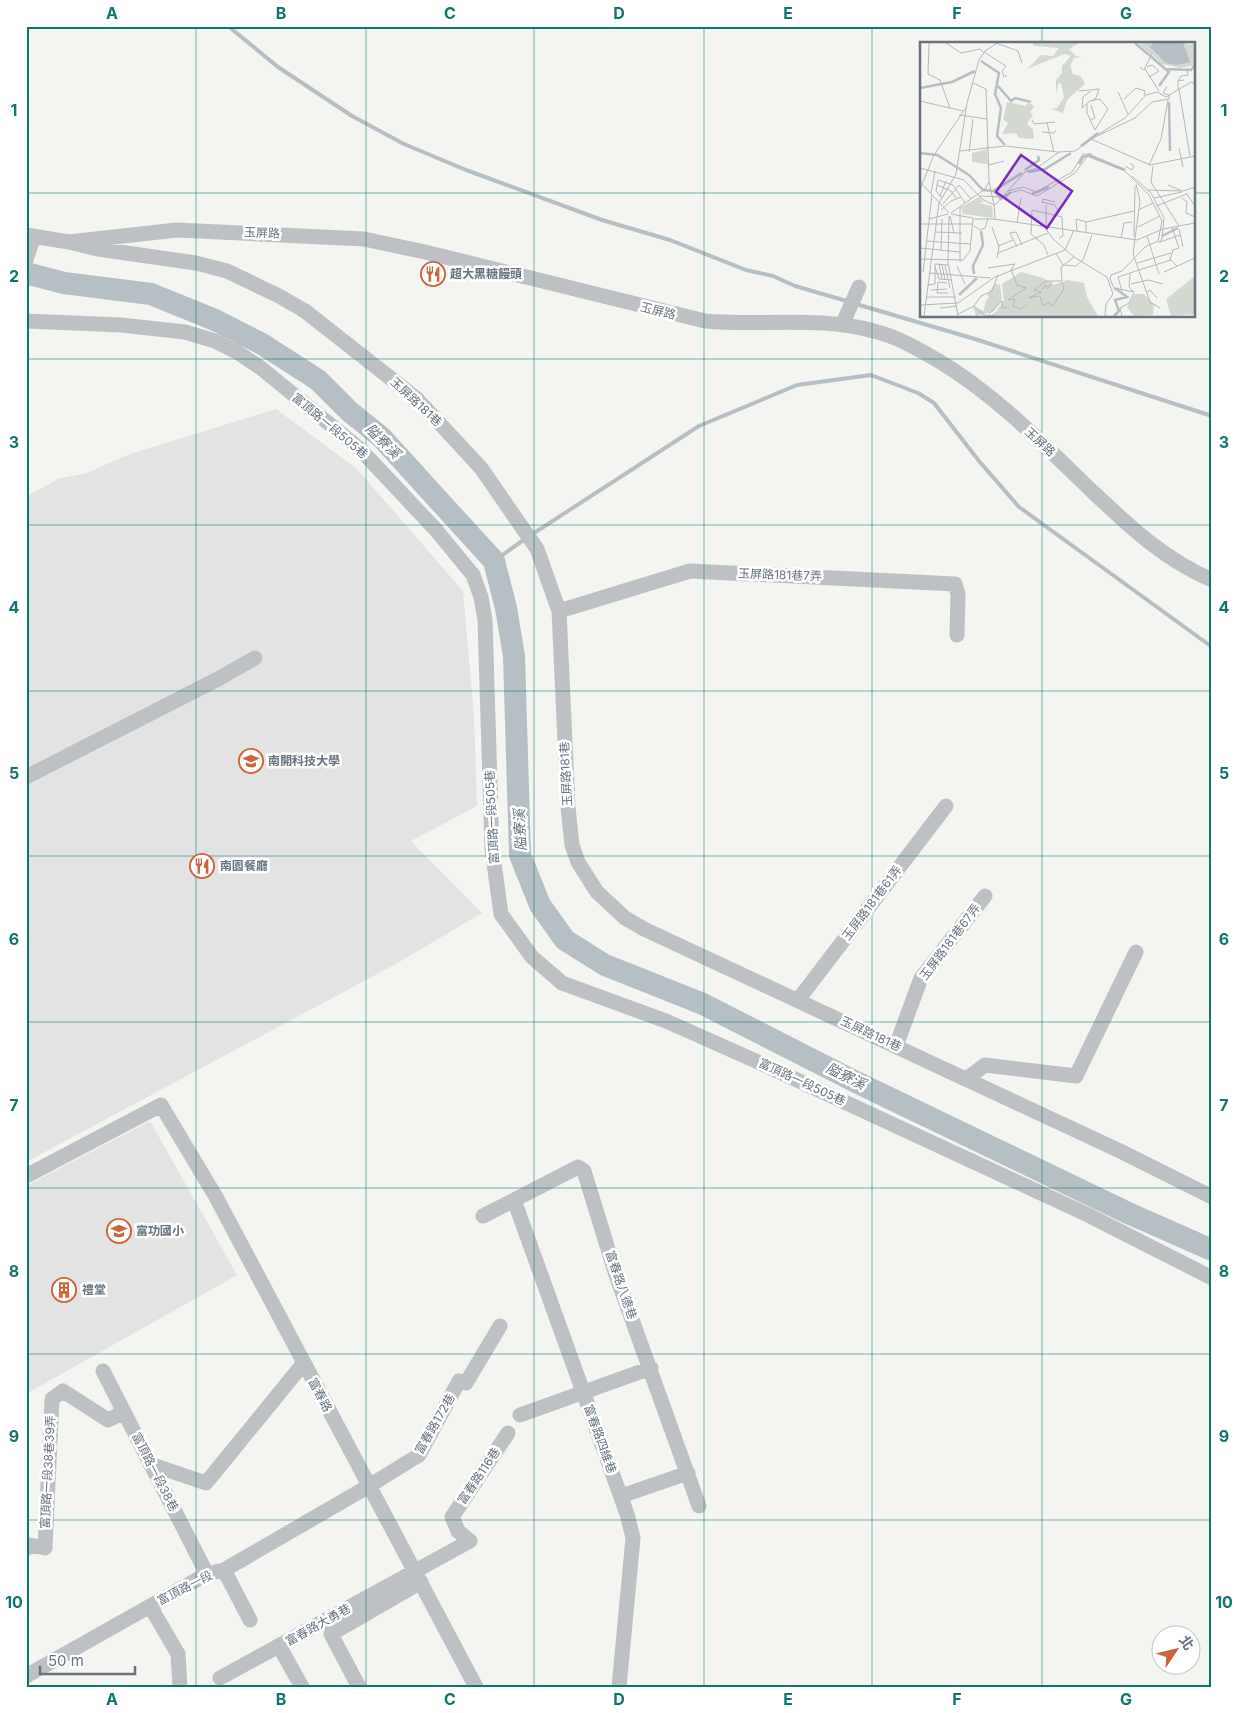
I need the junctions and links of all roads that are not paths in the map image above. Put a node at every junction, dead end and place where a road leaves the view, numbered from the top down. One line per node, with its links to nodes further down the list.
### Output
1 (30, 235): 2 (street, 玉屏路); 3 (street)
2 (69, 242): 6 (street, 玉屏路); 8 (street, 玉屏路181巷)
3 (27, 256)
4 (857, 293): 6 (street)
5 (26, 321): 22 (street, 富頂路一段505巷)
6 (842, 325): 7 (street, 玉屏路)
7 (1212, 580)
8 (559, 611): 9 (street, 玉屏路181巷7弄); 15 (street, 玉屏路181巷)
9 (956, 635)
10 (255, 658): 11 (street)
11 (26, 777)
12 (946, 806): 15 (street, 玉屏路181巷61弄)
13 (985, 896): 16 (street, 玉屏路181巷67弄)
14 (1136, 952): 17 (street)
15 (798, 1000): 16 (street, 玉屏路181巷)
16 (896, 1046): 17 (street, 玉屏路181巷)
17 (966, 1079): 19 (street, 玉屏路181巷)
18 (26, 1176): 24 (street, 富春路)
19 (1212, 1197)
20 (514, 1200): 21 (street, 富春路八德巷); 25 (street, 富春路八德巷); 27 (street, 富春路四維巷)
21 (483, 1216)
22 (1212, 1278)
23 (500, 1326): 33 (street, 富春路172巷)
24 (303, 1364): 31 (street); 33 (street, 富春路)
25 (651, 1368): 27 (street); 32 (street, 富春路八德巷)
26 (103, 1371): 28 (street, 富頂路一段38巷)
27 (583, 1393): 29 (street); 34 (street, 富春路四維巷)
28 (124, 1412): 31 (street, 富頂路一段38巷); 36 (street, 富頂路一段38巷39弄)
29 (520, 1415)
30 (508, 1433): 39 (street, 富春路116巷)
31 (150, 1464): 38 (street, 富頂路一段38巷)
32 (688, 1473): 34 (street); 35 (street, 富春路八德巷)
33 (369, 1486): 37 (street, 富頂路一段); 39 (street, 富春路)
34 (621, 1496): 49 (street, 富春路四維巷)
35 (699, 1506)
36 (26, 1549)
37 (224, 1570): 38 (street, 富頂路一段); 41 (street)
38 (207, 1574): 40 (street, 富頂路一段)
39 (418, 1577): 42 (street, 富春路大勇巷); 47 (street); 48 (street, 富春路)
40 (150, 1606): 43 (street, 富頂路一段); 45 (street)
41 (250, 1620)
42 (279, 1646): 44 (street, 富春路大勇巷); 46 (street)
43 (26, 1676)
44 (220, 1678)
45 (180, 1687)
46 (302, 1687)
47 (359, 1687)
48 (476, 1687)
49 (619, 1687)

